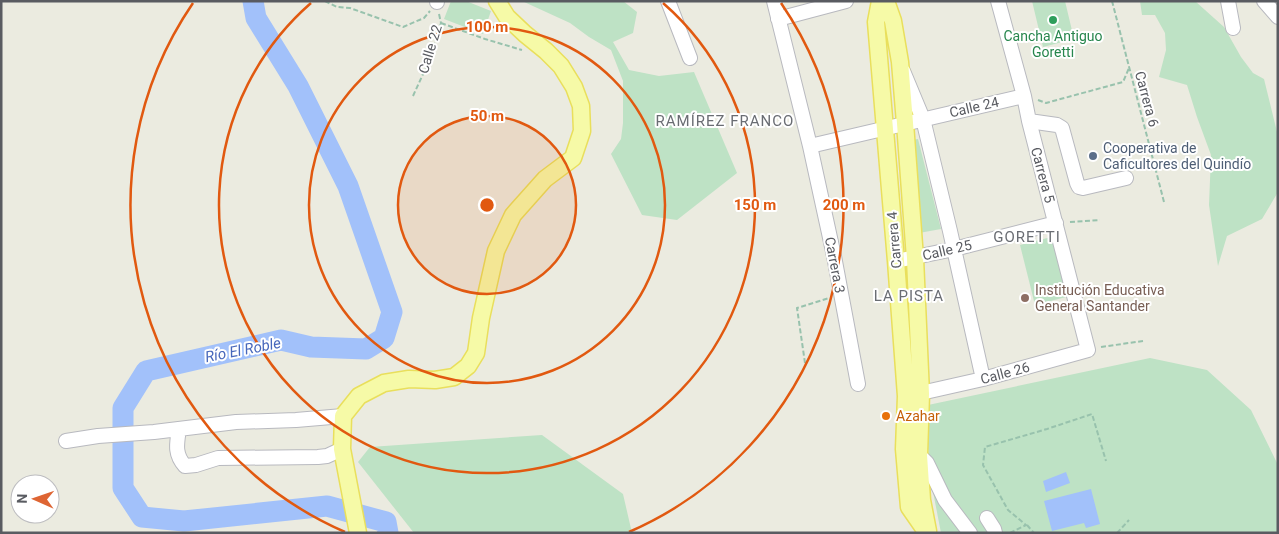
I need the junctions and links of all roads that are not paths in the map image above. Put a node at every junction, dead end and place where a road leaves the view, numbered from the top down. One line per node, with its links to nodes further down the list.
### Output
1 (497, 1): 30 (main road)
2 (668, 1): 13 (street)
3 (774, 1): 11 (street, Carrera 3)
4 (846, 1): 11 (street)
5 (880, 1): 19 (main road, Carrera 4)
6 (886, 1): 14 (main road, Carrera 4)
7 (998, 1): 15 (street, Carrera 5)
8 (1228, 1): 12 (street)
9 (1264, 1): 10 (street)
10 (1278, 17)
11 (778, 19): 20 (street, Carrera 3)
12 (1233, 28)
13 (690, 58)
14 (900, 62): 16 (street, Carrera 4); 18 (main road, Carrera 4)
15 (1024, 96): 16 (street, Calle 24); 17 (street, Carrera 5)
16 (923, 119): 18 (street, Calle 24); 23 (street, Carrera 4)
17 (1029, 121): 21 (street); 22 (street, Carrera 5)
18 (905, 123): 19 (street, Calle 24); 24 (main road, Carrera 4)
19 (885, 129): 20 (street, Calle 24); 25 (main road, Carrera 4)
20 (810, 146): 28 (street, Carrera 3)
21 (1126, 178)
22 (1056, 223): 23 (street, Calle 25); 26 (street, Carrera 5)
23 (954, 249): 24 (street, Calle 25); 27 (street, Carrera 4)
24 (915, 258): 25 (street, Calle 25); 29 (main road, Carrera 4)
25 (896, 261): 29 (main road, Carrera 4)
26 (1088, 350): 27 (street, Calle 26)
27 (983, 379): 29 (street, Calle 26)
28 (858, 384)
29 (913, 395): 34 (main road, Carrera 4); 37 (main road, Carrera 4)
30 (343, 416): 31 (street); 33 (main road)
31 (179, 429): 32 (street); 33 (street)
32 (66, 441)
33 (342, 449): 36 (main road)
34 (919, 456): 37 (main road, Carrera 4); 38 (street)
35 (987, 518): 39 (street)
36 (358, 533)
37 (928, 533)
38 (970, 533)
39 (995, 533)

